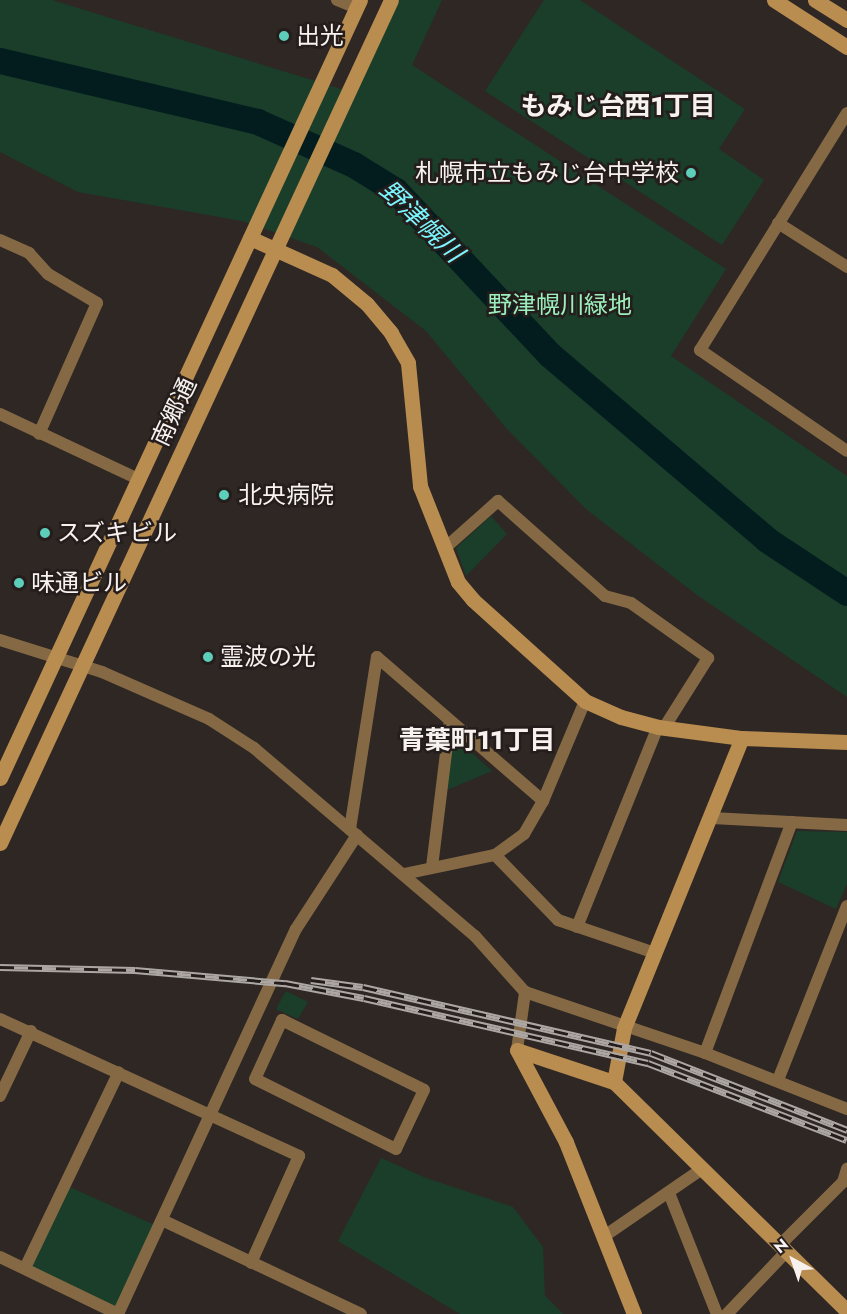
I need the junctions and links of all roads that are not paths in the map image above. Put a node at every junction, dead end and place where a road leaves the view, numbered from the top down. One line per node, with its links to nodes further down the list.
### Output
1 (337, 0): 5 (street)
2 (391, 0): 12 (street, 南郷通)
3 (774, 0): 7 (street)
4 (815, 0): 6 (street)
5 (359, 4): 10 (street, 南郷通)
6 (847, 20)
7 (847, 47)
8 (847, 113): 9 (street)
9 (778, 223): 13 (street); 16 (street)
10 (250, 238): 12 (street); 17 (street, 南郷通)
11 (0, 240): 15 (street)
12 (276, 249): 18 (street); 21 (street, 南郷通)
13 (847, 267)
14 (0, 414): 15 (street)
15 (39, 434): 17 (street)
16 (847, 451)
17 (138, 479): 20 (street, 南郷通)
18 (445, 548): 22 (street); 24 (street)
19 (0, 640): 20 (street)
20 (56, 656): 21 (street); 27 (street, 南郷通)
21 (81, 665): 32 (street); 33 (street, 南郷通)
22 (585, 701): 24 (street); 28 (street)
23 (450, 721): 28 (street); 32 (street); 35 (street)
24 (661, 727): 25 (street); 38 (street)
25 (742, 738): 26 (street); 29 (street)
26 (847, 742)
27 (0, 778)
28 (543, 801): 34 (street)
29 (712, 818): 30 (street); 39 (street)
30 (792, 822): 31 (street); 46 (street)
31 (847, 825)
32 (354, 832): 36 (street); 45 (street)
33 (0, 843)
34 (495, 855): 35 (street); 38 (street)
35 (432, 867): 36 (street)
36 (404, 874): 40 (street)
37 (847, 906): 49 (street)
38 (577, 927): 39 (street)
39 (655, 953): 42 (street)
40 (525, 992): 42 (street); 44 (street)
41 (0, 1019): 43 (street)
42 (624, 1028): 46 (street); 50 (street)
43 (31, 1031): 48 (street); 51 (street)
44 (517, 1050): 50 (street); 58 (street)
45 (242, 1051): 47 (street); 53 (street)
46 (705, 1053): 49 (street)
47 (264, 1058): 47 (street)
48 (119, 1072): 53 (street); 62 (street)
49 (778, 1080): 52 (street)
50 (614, 1082): 54 (street)
51 (0, 1096)
52 (847, 1109)
53 (211, 1116): 57 (street); 61 (street)
54 (702, 1169): 56 (street); 59 (street)
55 (847, 1169): 59 (street)
56 (669, 1193): 58 (street); 67 (street)
57 (162, 1220): 61 (street); 64 (street)
58 (603, 1237): 66 (street)
59 (784, 1248): 63 (street); 68 (street)
60 (0, 1257): 62 (street)
61 (251, 1263): 65 (street)
62 (25, 1268): 64 (street)
63 (846, 1308)
64 (118, 1314)
65 (361, 1314)
66 (634, 1314)
67 (717, 1314)
68 (727, 1314)

